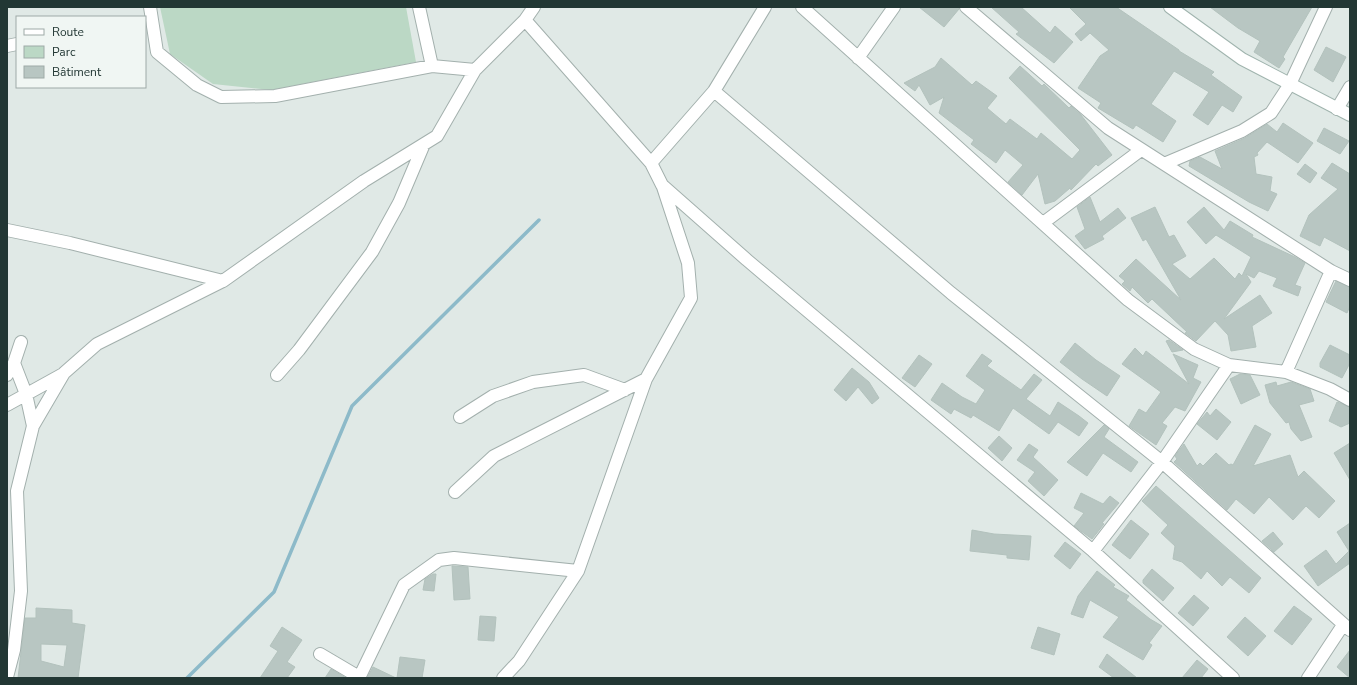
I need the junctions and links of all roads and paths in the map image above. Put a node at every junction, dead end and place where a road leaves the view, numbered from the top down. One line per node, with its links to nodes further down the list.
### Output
1 (150, 7): 11 (street)
2 (419, 7): 13 (street)
3 (534, 7): 10 (street)
4 (765, 7): 17 (street)
5 (802, 7): 12 (street)
6 (894, 7): 12 (street)
7 (966, 7): 21 (street)
8 (1170, 7): 15 (street)
9 (1326, 7): 15 (street)
10 (525, 20): 14 (street); 22 (street)
11 (149, 26): 13 (street)
12 (858, 58): 25 (street)
13 (432, 66): 14 (street)
14 (475, 70): 20 (street)
15 (1290, 84): 18 (street); 23 (street)
16 (1350, 87): 18 (street)
17 (714, 91): 22 (street); 44 (street)
18 (1337, 109): 19 (street)
19 (1350, 115)
20 (424, 144): 29 (street); 36 (street)
21 (1141, 150): 23 (street); 25 (street)
22 (651, 163): 24 (street)
23 (1164, 164): 27 (street)
24 (662, 185): 37 (street); 48 (street)
25 (1043, 223): 32 (street)
26 (7, 230): 29 (street)
27 (1331, 271): 28 (street); 33 (street)
28 (1350, 280)
29 (223, 281): 34 (street)
30 (21, 342): 31 (street)
31 (14, 363): 35 (street); 39 (street)
32 (1229, 365): 33 (street); 44 (street)
33 (1286, 372): 40 (street)
34 (64, 373): 39 (street); 43 (street)
35 (7, 375)
36 (277, 375)
37 (646, 380): 38 (street); 49 (street)
38 (625, 390): 42 (street); 46 (street)
39 (26, 394): 41 (street); 43 (street)
40 (1350, 400)
41 (7, 405)
42 (460, 417)
43 (33, 426): 45 (street)
44 (1162, 462): 48 (street); 51 (street)
45 (17, 491): 47 (street); 50 (street)
46 (455, 492)
47 (7, 502)
48 (1093, 551): 56 (street)
49 (578, 571): 54 (street); 55 (street)
50 (12, 619): 53 (street)
51 (1346, 628): 57 (street)
52 (320, 654): 54 (street)
53 (7, 677)
54 (359, 678)
55 (503, 678)
56 (1233, 678)
57 (1308, 678)

